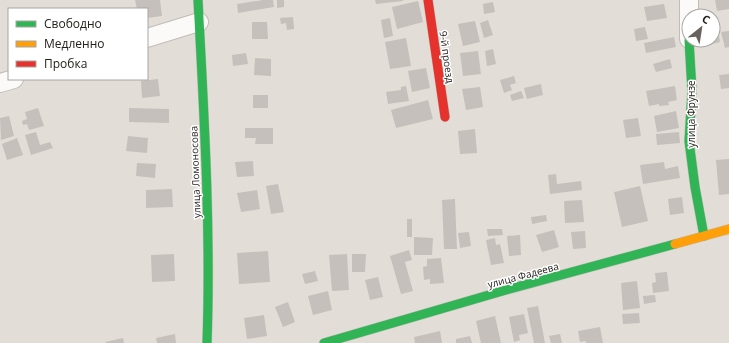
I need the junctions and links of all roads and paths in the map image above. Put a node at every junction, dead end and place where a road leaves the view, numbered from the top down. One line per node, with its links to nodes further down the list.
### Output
1 (198, 0): 3 (street, улица Ломоносова)
2 (428, 0): 8 (street, 9-й проезд)
3 (199, 22): 4 (street); 11 (street, улица Ломоносова)
4 (148, 38)
5 (689, 48): 10 (street, улица Фрунзе)
6 (10, 80): 7 (street)
7 (0, 83)
8 (445, 117)
9 (729, 229): 10 (street, улица Фадеева)
10 (704, 236): 12 (street, улица Фадеева)
11 (207, 343)
12 (324, 343)

